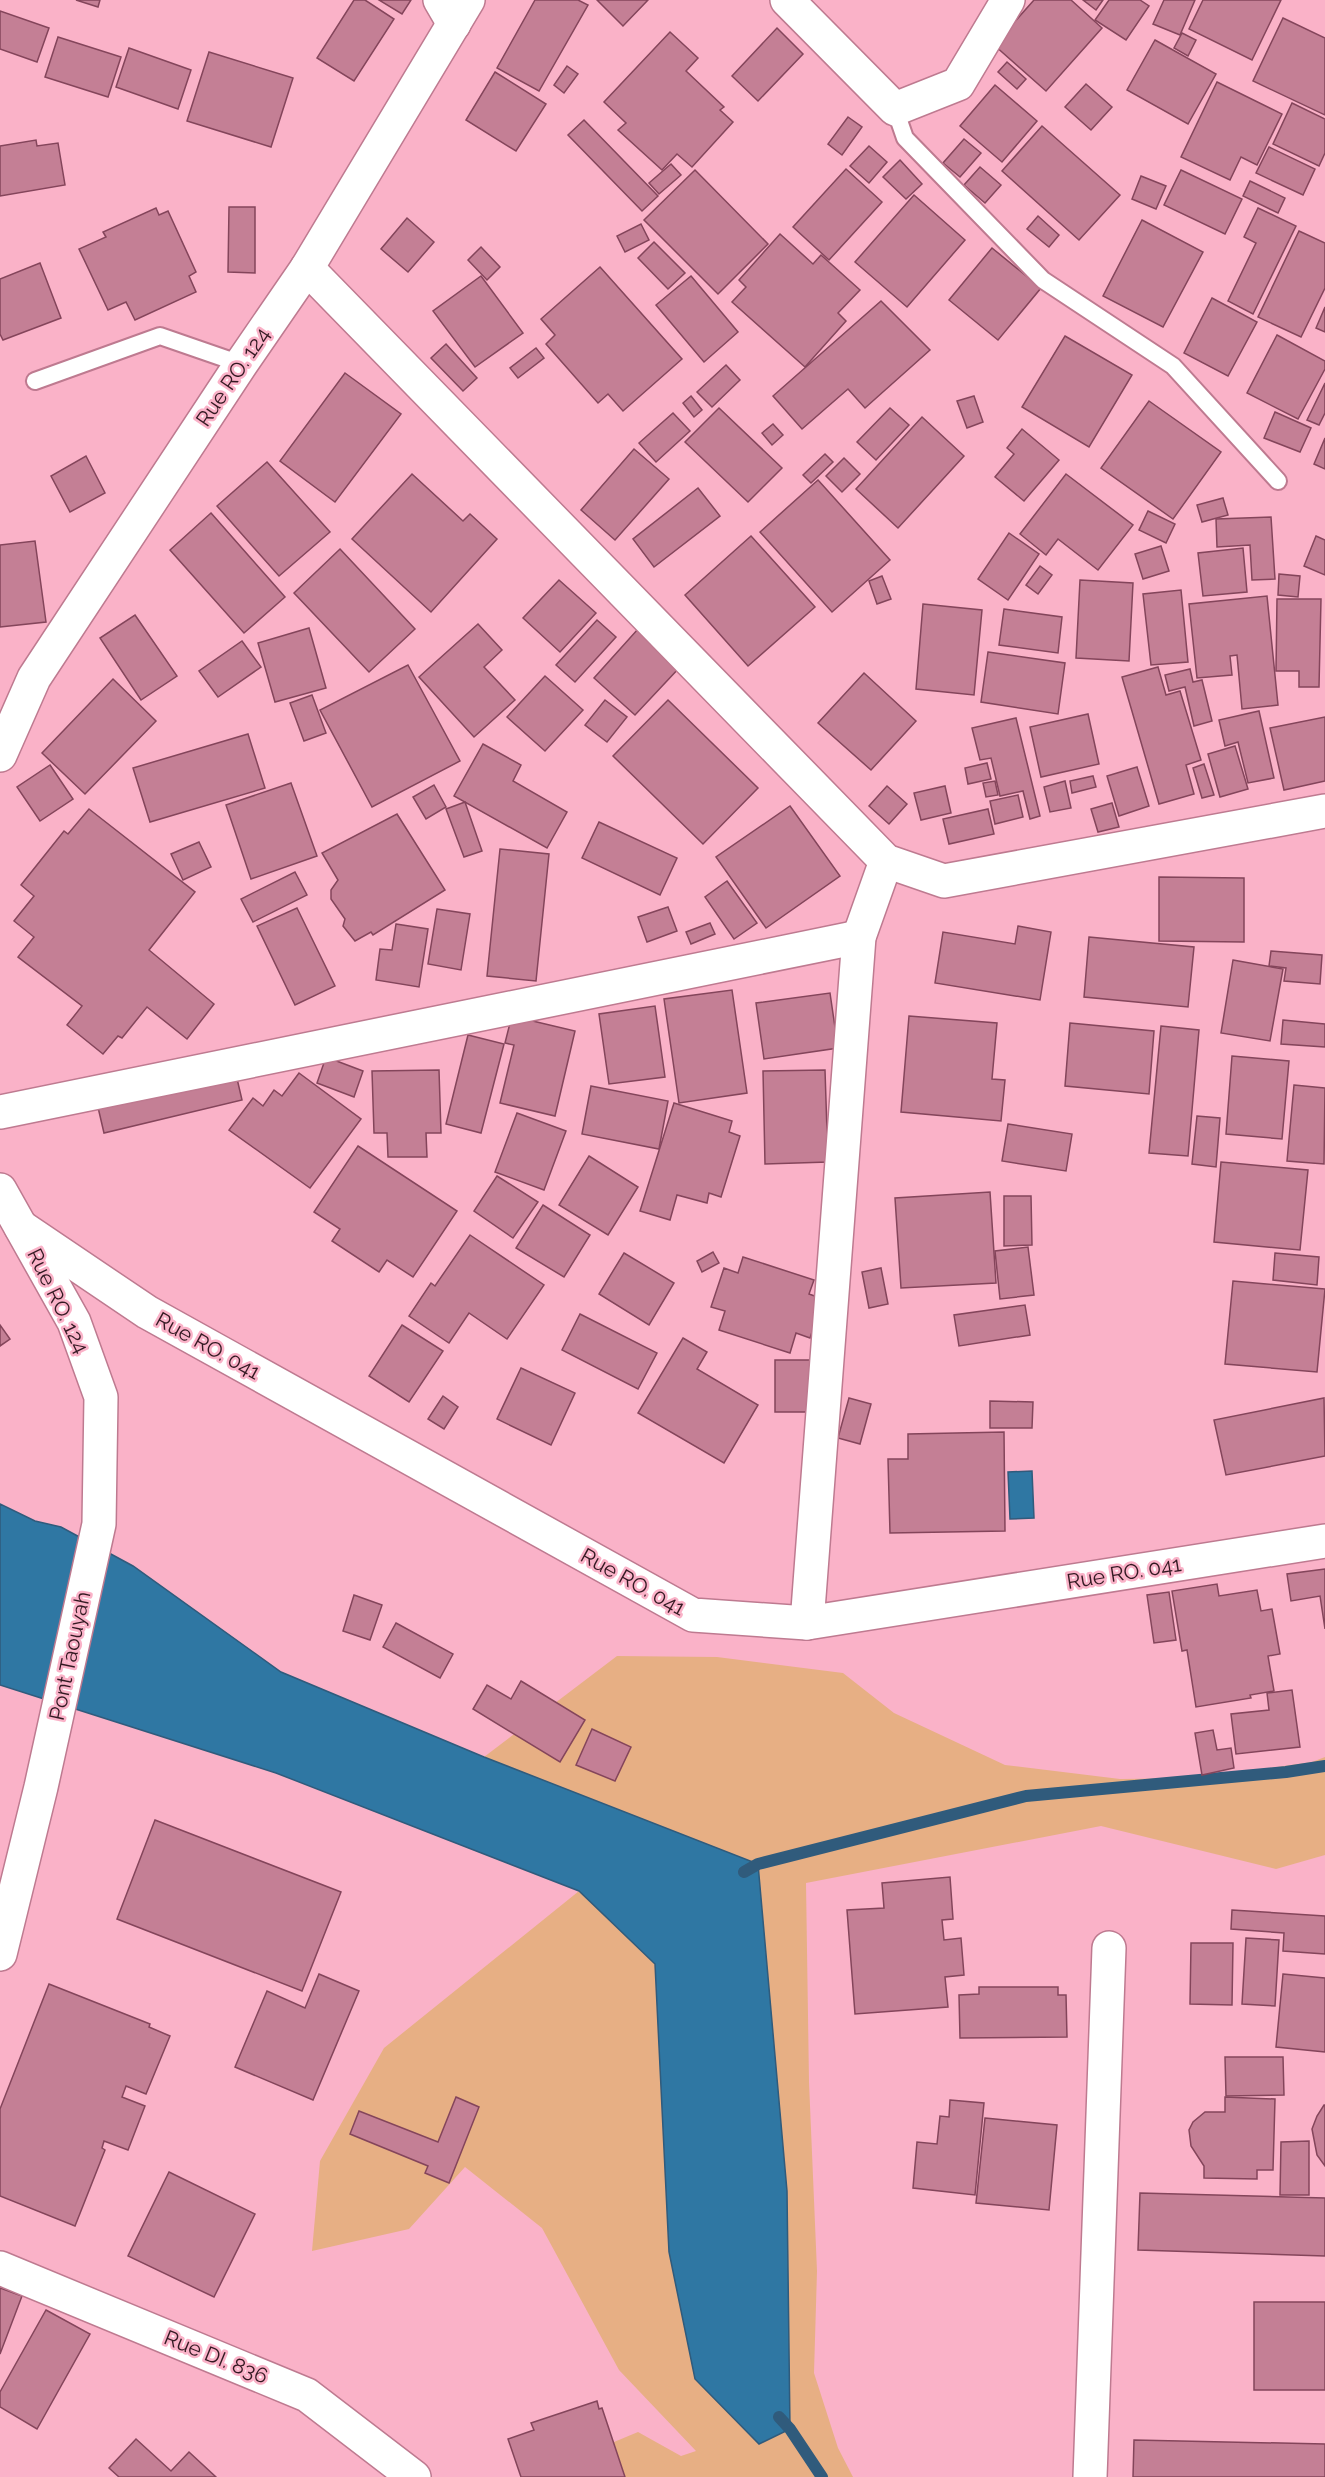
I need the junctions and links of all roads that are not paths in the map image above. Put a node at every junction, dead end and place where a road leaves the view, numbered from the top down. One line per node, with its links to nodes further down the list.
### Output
1 (787, 0): 4 (street)
2 (1008, 0): 4 (street)
3 (454, 8): 5 (street, Rue RO. 124)
4 (895, 109): 8 (lane)
5 (307, 268): 6 (street, Rue RO. 124); 11 (street)
6 (241, 363): 7 (lane); 9 (street, Rue RO. 124)
7 (35, 381)
8 (1278, 481)
9 (0, 755)
10 (1325, 811): 11 (street)
11 (886, 861): 12 (street)
12 (859, 937): 13 (street); 18 (street)
13 (0, 1112)
14 (0, 1190): 15 (street, Rue RO. 124)
15 (21, 1227): 16 (street, Rue RO. 124); 18 (street, Rue RO. 041)
16 (99, 1524): 20 (street, Pont Taouyah)
17 (1325, 1541): 18 (street, Rue RO. 041)
18 (807, 1623)
19 (1109, 1948): 23 (street)
20 (0, 1954)
21 (0, 2268): 22 (street, Rue DI. 836)
22 (414, 2477)
23 (1090, 2477)

